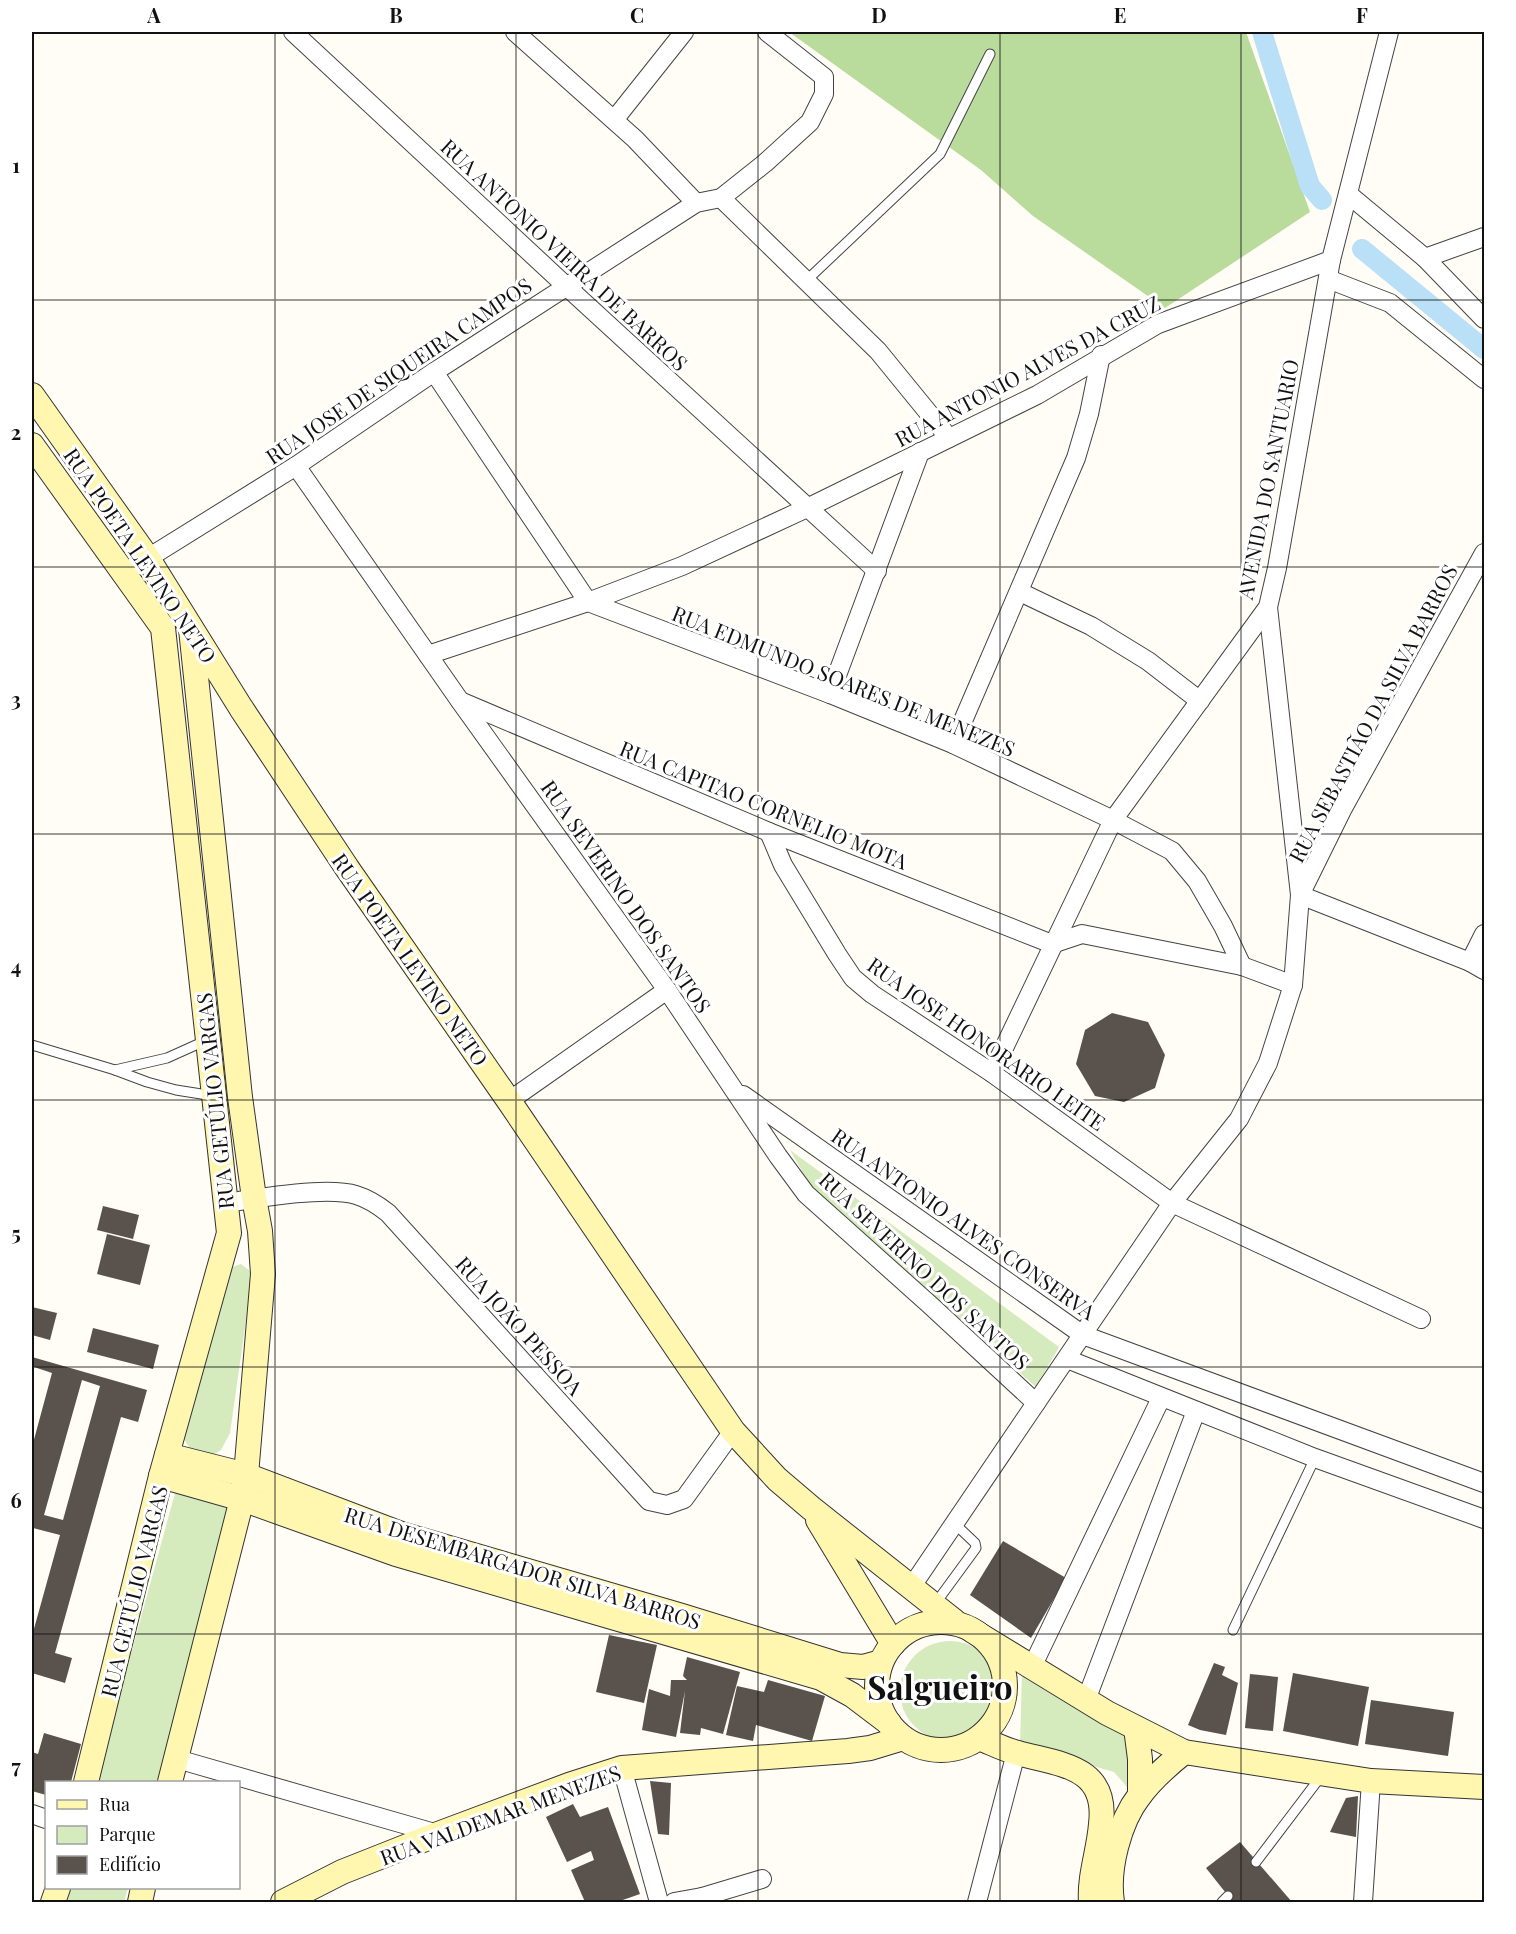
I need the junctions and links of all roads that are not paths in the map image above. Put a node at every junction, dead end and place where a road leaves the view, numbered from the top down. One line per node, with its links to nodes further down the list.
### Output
1 (293, 32): 16 (street, RUA ANTONIO VIEIRA DE BARROS)
2 (515, 32): 7 (street)
3 (684, 32): 7 (street)
4 (767, 32): 9 (street)
5 (1389, 32): 8 (street)
6 (990, 54): 15 (lane)
7 (614, 120): 10 (street)
8 (1348, 196): 12 (street); 13 (street)
9 (721, 198): 10 (street); 15 (street)
10 (696, 203): 16 (street, RUA JOSE DE SIQUEIRA CAMPOS)
11 (1485, 237): 12 (street)
12 (1425, 258): 17 (street)
13 (1332, 260): 14 (street, AVENIDA DO SANTUARIO); 18 (street, RUA ANTONIO ALVES DA CRUZ)
14 (1328, 279): 20 (street); 33 (street, AVENIDA DO SANTUARIO)
15 (807, 280): 22 (street)
16 (566, 286): 19 (street, RUA JOSE DE SIQUEIRA CAMPOS); 26 (street, RUA ANTONIO VIEIRA DE BARROS)
17 (1485, 319)
18 (1101, 356): 22 (street, RUA ANTONIO ALVES DA CRUZ); 31 (street)
19 (434, 372): 25 (street, RUA JOSE DE SIQUEIRA CAMPOS); 32 (street)
20 (1485, 379)
21 (32, 395): 28 (main road, RUA POETA LEVINO NETO)
22 (949, 438): 24 (street, RUA ANTONIO ALVES DA CRUZ)
23 (32, 445): 30 (main road, RUA GETÚLIO VARGAS)
24 (920, 452): 26 (street, RUA ANTONIO ALVES DA CRUZ); 29 (street)
25 (296, 466): 28 (street, RUA JOSE DE SIQUEIRA CAMPOS); 35 (street, RUA SEVERINO DOS SANTOS)
26 (807, 508): 29 (street, RUA ANTONIO VIEIRA DE BARROS); 32 (street, RUA ANTONIO ALVES DA CRUZ)
27 (1485, 553): 42 (street, RUA SEBASTIÃO DA SILVA BARROS)
28 (147, 557): 30 (street, RUA JOSE DE SIQUEIRA CAMPOS); 34 (main road, RUA POETA LEVINO NETO)
29 (876, 571): 36 (street)
30 (124, 573): 50 (main road, RUA GETÚLIO VARGAS)
31 (1020, 592): 37 (street); 39 (street)
32 (588, 602): 35 (street, RUA ANTONIO ALVES DA CRUZ); 36 (street, RUA EDMUNDO SOARES DE MENEZES)
33 (1268, 608): 37 (street, AVENIDA DO SANTUARIO); 42 (street)
34 (190, 623): 49 (main road, RUA GETÚLIO VARGAS); 57 (main road, RUA POETA LEVINO NETO)
35 (428, 655): 38 (street, RUA SEVERINO DOS SANTOS)
36 (830, 694): 39 (street, RUA EDMUNDO SOARES DE MENEZES)
37 (1200, 701): 40 (street, AVENIDA DO SANTUARIO)
38 (460, 702): 41 (street, RUA CAPITAO CORNELIO MOTA); 48 (street, RUA SEVERINO DOS SANTOS)
39 (953, 744): 40 (street, RUA EDMUNDO SOARES DE MENEZES)
40 (1113, 820): 44 (street, AVENIDA DO SANTUARIO); 45 (street, RUA EDMUNDO SOARES DE MENEZES)
41 (769, 832): 44 (street, RUA CAPITAO CORNELIO MOTA); 53 (street, RUA JOSE HONORARIO LEITE)
42 (1300, 895): 46 (street); 47 (street, RUA SEVERINO DOS SANTOS)
43 (1485, 934): 46 (street)
44 (1052, 944): 45 (street); 53 (street, AVENIDA DO SANTUARIO)
45 (1242, 966): 47 (street)
46 (1477, 966)
47 (1293, 985): 60 (street, RUA SEVERINO DOS SANTOS)
48 (667, 990): 54 (street, RUA SEVERINO DOS SANTOS); 57 (street)
49 (234, 1037): 50 (main road); 56 (main road, RUA GETÚLIO VARGAS)
50 (208, 1039): 52 (lane); 55 (main road, RUA GETÚLIO VARGAS)
51 (32, 1045): 52 (lane)
52 (115, 1070): 55 (lane)
53 (992, 1073): 60 (street, RUA JOSE HONORARIO LEITE)
54 (733, 1089): 62 (street, RUA ANTONIO ALVES CONSERVA); 65 (street, RUA SEVERINO DOS SANTOS)
55 (214, 1096): 56 (main road); 59 (main road, RUA GETÚLIO VARGAS)
56 (240, 1097): 58 (main road, RUA GETÚLIO VARGAS)
57 (509, 1101): 67 (main road, RUA POETA LEVINO NETO)
58 (254, 1198): 59 (street, RUA JOÃO PESSOA); 67 (street, RUA JOÃO PESSOA); 70 (main road, RUA GETÚLIO VARGAS)
59 (227, 1203): 69 (main road, RUA GETÚLIO VARGAS)
60 (1172, 1203): 61 (street, RUA JOSE HONORARIO LEITE); 62 (street, RUA SEVERINO DOS SANTOS)
61 (1421, 1319)
62 (1083, 1335): 63 (street, RUA SEVERINO DOS SANTOS); 71 (street, RUA ANTONIO ALVES CONSERVA)
63 (1067, 1359): 64 (street); 65 (street, RUA SEVERINO DOS SANTOS)
64 (1161, 1398): 66 (street); 83 (street)
65 (1036, 1403): 75 (street)
66 (1196, 1411): 68 (street); 84 (street)
67 (734, 1431): 73 (main road, RUA POETA LEVINO NETO)
68 (1315, 1458): 74 (street); 81 (lane)
69 (164, 1466): 70 (main road, RUA DESEMBARGADOR SILVA BARROS); 72 (main road, RUA DESEMBARGADOR SILVA BARROS); 94 (main road, RUA GETÚLIO VARGAS)
70 (246, 1475): 72 (main road, RUA GETÚLIO VARGAS); 76 (main road, RUA DESEMBARGADOR SILVA BARROS)
71 (1485, 1483)
72 (242, 1499): 76 (main road, RUA DESEMBARGADOR SILVA BARROS); 90 (main road, RUA GETÚLIO VARGAS)
73 (811, 1508): 77 (main road, RUA POETA LEVINO NETO); 82 (main road, RUA POETA LEVINO NETO)
74 (1485, 1519)
75 (954, 1523): 77 (street); 78 (lane)
76 (398, 1544): 79 (main road, RUA DESEMBARGADOR SILVA BARROS)
77 (912, 1586): 78 (main road, RUA POETA LEVINO NETO)
78 (934, 1605): 80 (main road, RUA POETA LEVINO NETO)
79 (680, 1626): 82 (main road, RUA DESEMBARGADOR SILVA BARROS); 86 (main road, RUA DESEMBARGADOR SILVA BARROS)
80 (963, 1626): 82 (main road); 83 (main road); 87 (main road)
81 (1233, 1630)
82 (887, 1653): 86 (main road)
83 (1032, 1667): 84 (main road)
84 (1086, 1700): 85 (main road)
85 (1136, 1728): 88 (main road); 97 (main road)
86 (896, 1730): 87 (main road); 91 (main road, RUA VALDEMAR MENEZES)
87 (979, 1738): 89 (main road)
88 (1184, 1752): 92 (main road); 97 (main road)
89 (1016, 1753): 105 (street); 106 (main road)
90 (177, 1759): 95 (main road, RUA GETÚLIO VARGAS); 98 (street)
91 (622, 1768): 98 (main road, RUA VALDEMAR MENEZES); 103 (street)
92 (1323, 1773): 93 (main road); 99 (lane)
93 (1371, 1780): 96 (main road); 108 (street)
94 (86, 1781)
95 (170, 1781)
96 (1485, 1787)
97 (1140, 1795): 107 (main road)
98 (438, 1834): 102 (main road, RUA VALDEMAR MENEZES)
99 (1256, 1862)
100 (762, 1879): 101 (street)
101 (708, 1900): 104 (street)
102 (283, 1902)
103 (659, 1902)
104 (674, 1902)
105 (977, 1902)
106 (1091, 1902)
107 (1112, 1902)
108 (1363, 1902)

